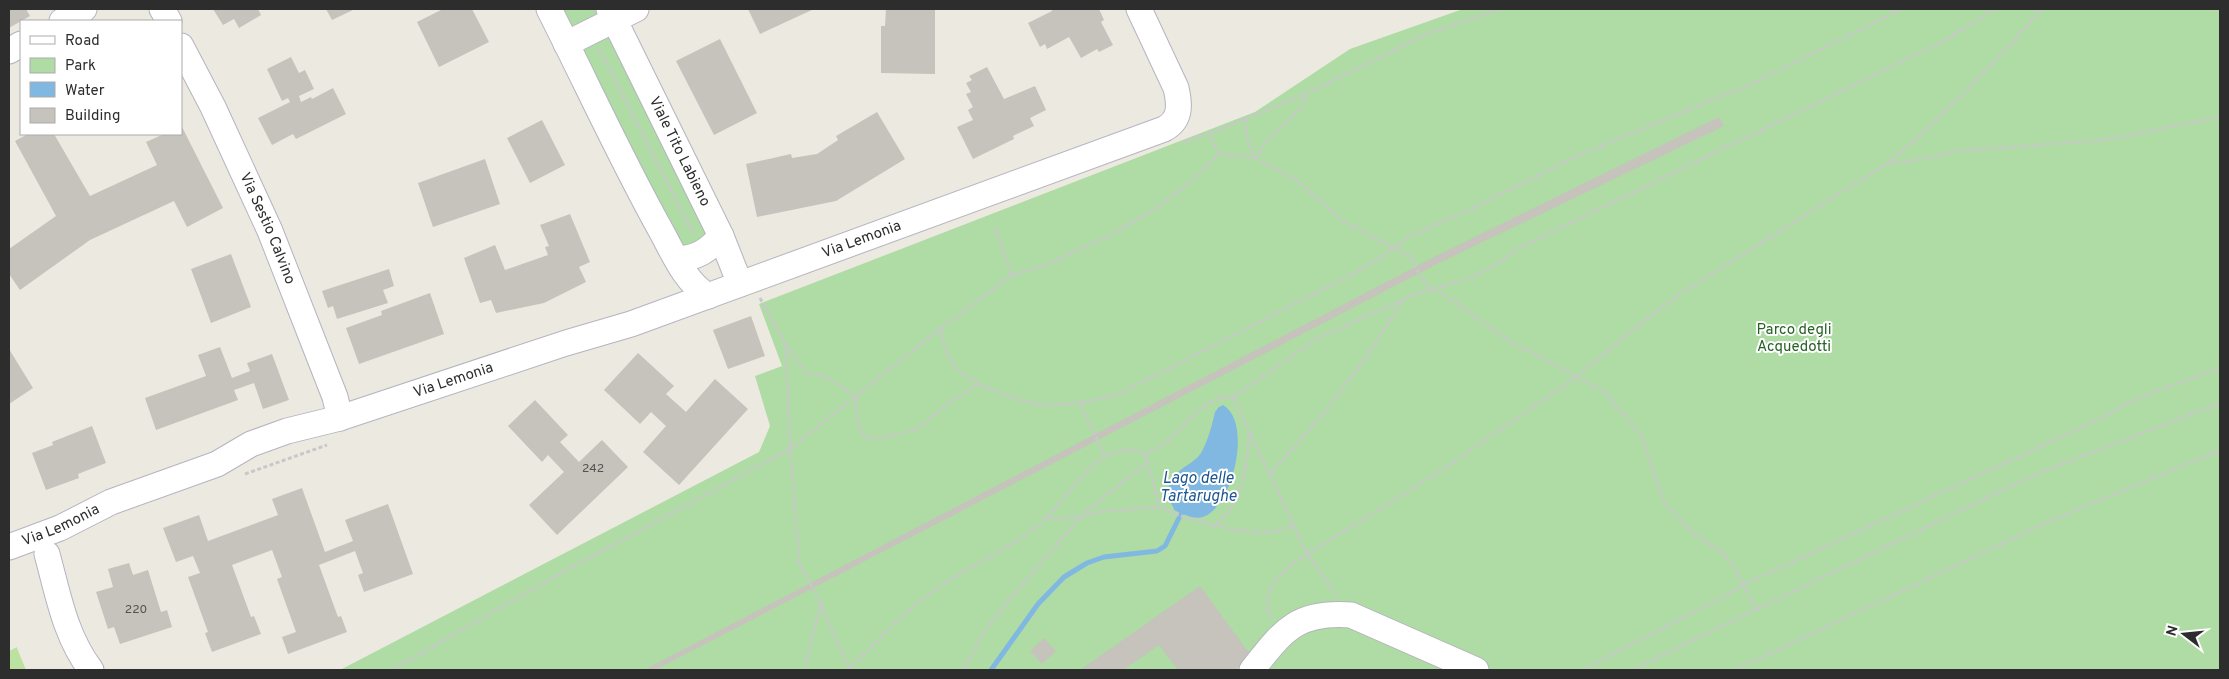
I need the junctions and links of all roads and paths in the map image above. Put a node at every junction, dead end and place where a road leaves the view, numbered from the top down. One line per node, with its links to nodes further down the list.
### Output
1 (84, 9): 10 (street)
2 (162, 9): 11 (street)
3 (549, 9): 13 (street)
4 (1139, 9): 30 (street, Via Lemonia)
5 (1501, 9): 17 (path)
6 (1902, 9): 27 (path)
7 (1995, 9): 31 (path)
8 (2042, 9): 24 (path)
9 (620, 12): 12 (street, Viale Tito Labieno); 26 (street, Viale Tito Labieno)
10 (64, 20)
11 (168, 20)
12 (590, 31): 13 (street, Viale Tito Labieno); 26 (path)
13 (566, 44): 28 (street)
14 (20, 45): 16 (street)
15 (182, 48): 43 (street, Via Sestio Calvino)
16 (9, 51)
17 (1307, 93): 19 (path); 23 (path)
18 (2220, 117): 24 (path)
19 (1246, 119): 20 (path); 23 (path)
20 (1208, 134): 21 (path); 22 (path)
21 (1202, 136)
22 (1219, 154): 23 (path); 29 (path)
23 (1256, 158): 27 (path)
24 (1888, 163): 37 (path)
25 (995, 229): 29 (path)
26 (713, 244): 28 (street); 30 (street, Viale Tito Labieno)
27 (1393, 247): 31 (path); 41 (path)
28 (677, 259): 32 (street)
29 (1012, 275): 34 (path)
30 (740, 284): 32 (street, Via Lemonia); 35 (path)
31 (1430, 288): 33 (path); 37 (path)
32 (700, 289): 43 (street, Via Lemonia)
33 (1403, 301): 40 (path); 52 (path)
34 (940, 329): 38 (path); 39 (path)
35 (786, 346): 39 (path); 46 (path)
36 (2220, 368): 60 (path)
37 (1577, 377): 59 (path); 60 (path)
38 (980, 383): 39 (path); 41 (path)
39 (857, 397): 46 (path)
40 (1233, 397): 44 (path); 48 (path)
41 (1079, 402): 49 (path)
42 (2220, 403): 62 (path)
43 (340, 418): 58 (street, Via Lemonia)
44 (1249, 431): 52 (path); 56 (path)
45 (334, 442): 51 (path)
46 (790, 449): 61 (path); 66 (path)
47 (2220, 450): 74 (path)
48 (1145, 454): 49 (path); 50 (path)
49 (1105, 456): 55 (path)
50 (1149, 461): 53 (path); 54 (path)
51 (244, 474)
52 (1270, 474): 57 (path)
53 (1160, 507): 54 (path); 56 (path)
54 (1081, 516): 55 (path); 69 (path)
55 (1048, 517): 68 (path)
56 (1216, 525): 57 (path)
57 (1293, 525): 59 (path)
58 (24, 539): 65 (street)
59 (1308, 555): 63 (path); 64 (path)
60 (1745, 584): 62 (path); 72 (path)
61 (821, 604): 67 (path); 68 (path)
62 (1756, 610): 73 (path)
63 (1351, 615): 64 (street); 71 (street)
64 (1282, 632): 70 (street)
65 (91, 670)
66 (392, 670)
67 (805, 670)
68 (849, 670)
69 (964, 670)
70 (1252, 670)
71 (1476, 670)
72 (1584, 670)
73 (1634, 670)
74 (1735, 670)

